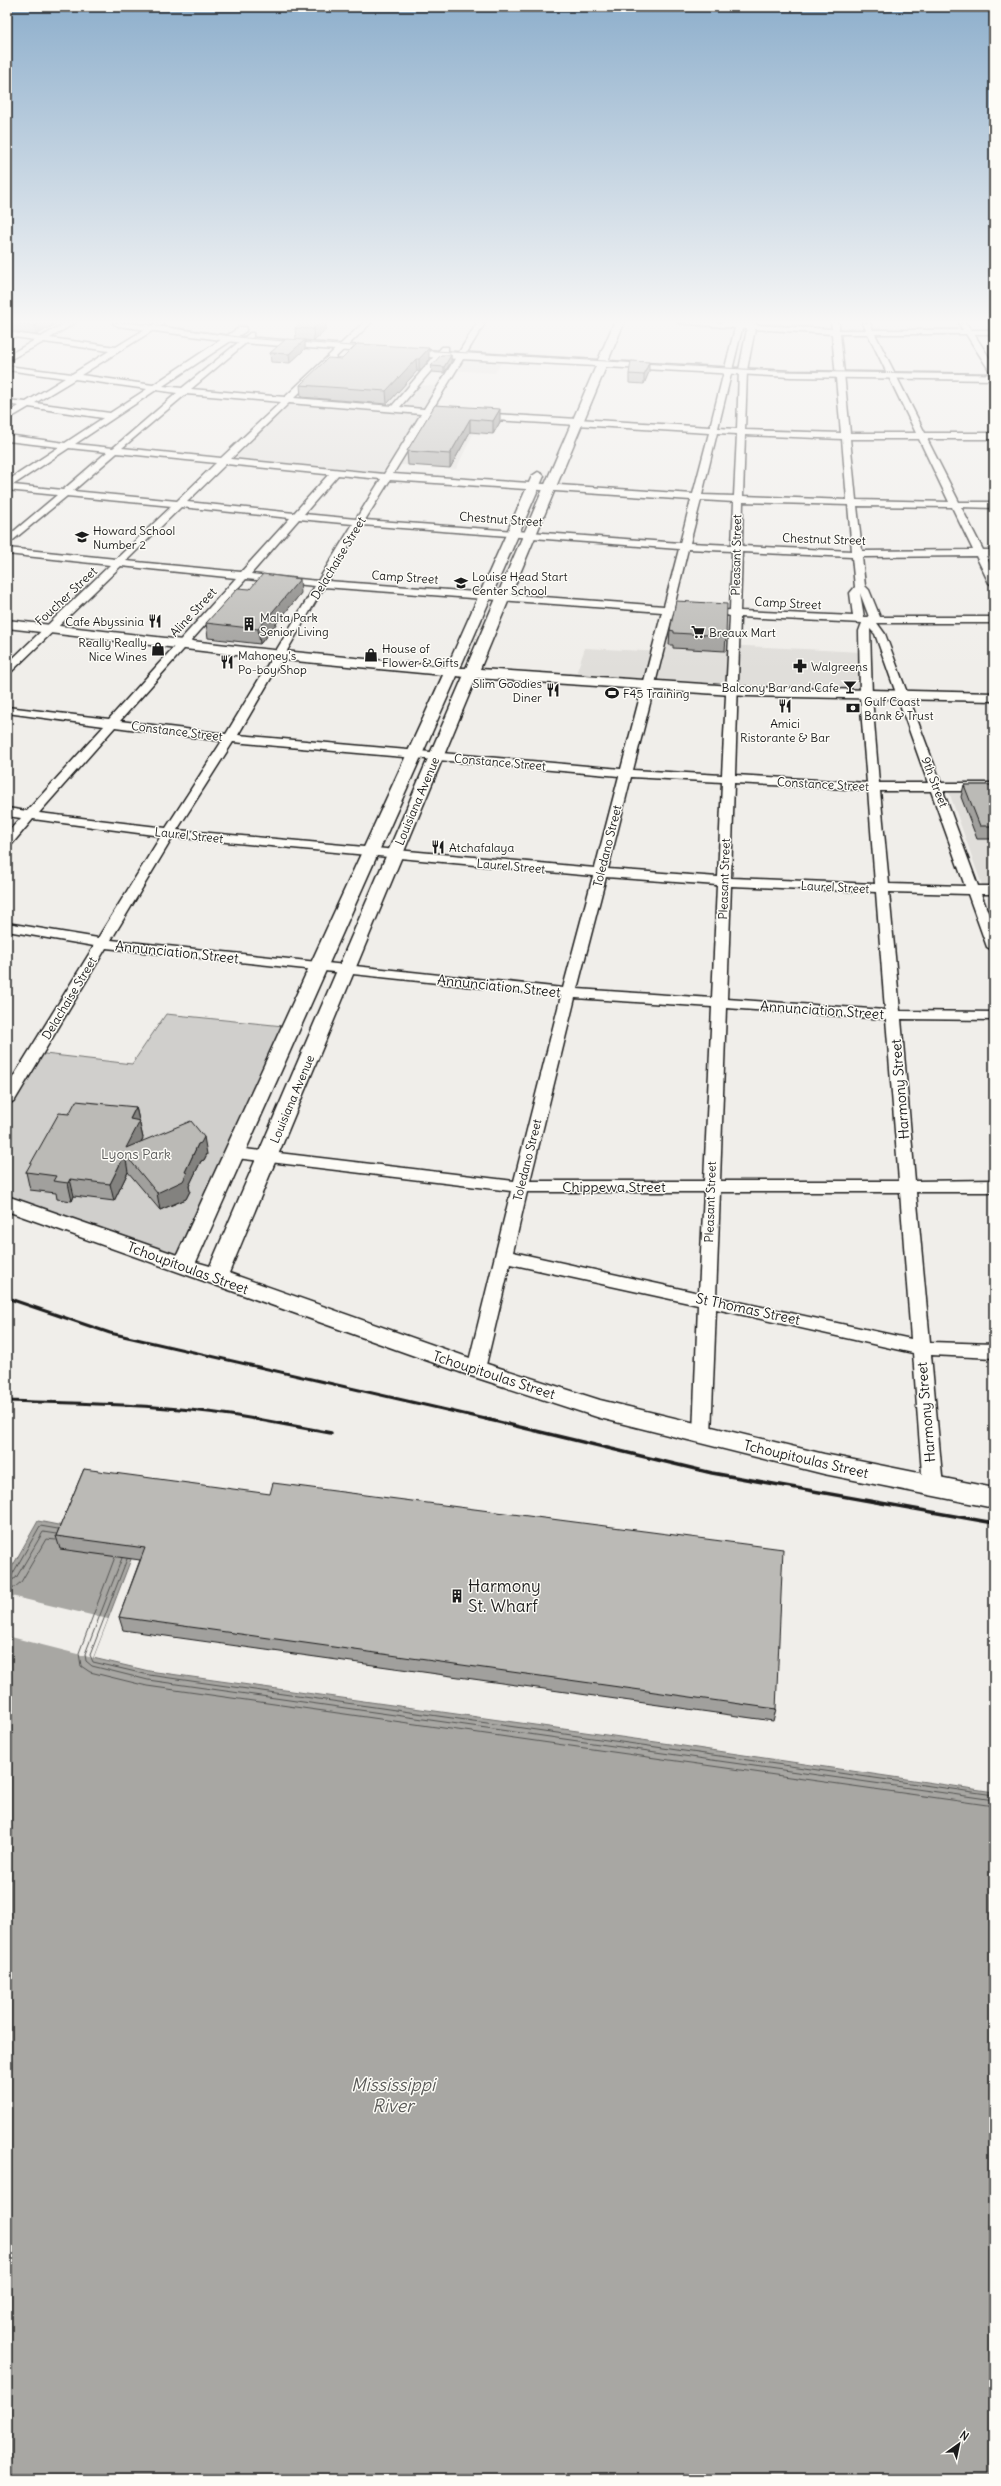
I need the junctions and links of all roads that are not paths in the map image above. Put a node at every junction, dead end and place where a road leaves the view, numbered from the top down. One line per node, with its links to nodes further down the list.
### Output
1 (14, 439): 11 (street)
2 (76, 439): 11 (street)
3 (128, 439): 12 (street)
4 (245, 439): 13 (street, Foucher Street)
5 (410, 439): 16 (street, Delachaise Street)
6 (570, 439): 19 (street, Louisiana Avenue)
7 (711, 439): 21 (street, Toledano Street)
8 (741, 439): 22 (street, Pleasant Street)
9 (844, 439): 24 (street)
10 (923, 439): 25 (street)
11 (66, 446): 12 (street); 17 (street)
12 (114, 451): 13 (street); 20 (street)
13 (222, 461): 15 (street); 23 (street, Foucher Street)
14 (542, 465): 18 (street, Louisiana Avenue)
15 (335, 473): 16 (street); 27 (street, Aline Street)
16 (386, 477): 18 (street); 28 (street, Delachaise Street)
17 (7, 486): 20 (street, Chestnut Street)
18 (533, 487): 19 (street); 29 (street, Louisiana Avenue)
19 (548, 489): 21 (street); 30 (street, Louisiana Avenue)
20 (65, 493): 23 (street, Chestnut Street); 31 (street)
21 (695, 498): 22 (street); 32 (street, Toledano Street)
22 (737, 500): 24 (street); 33 (street, Pleasant Street)
23 (178, 504): 27 (street, Chestnut Street); 38 (street, Foucher Street)
24 (852, 504): 25 (street); 37 (street)
25 (956, 505): 26 (street); 35 (street)
26 (994, 505)
27 (297, 516): 28 (street, Chestnut Street); 39 (street, Aline Street)
28 (359, 522): 29 (street, Chestnut Street); 41 (street, Delachaise Street)
29 (512, 533): 30 (street, Chestnut Street); 43 (street, Louisiana Avenue)
30 (529, 534): 32 (street, Chestnut Street); 44 (street, Louisiana Avenue)
31 (7, 542)
32 (683, 546): 33 (street, Chestnut Street); 45 (street, Toledano Street)
33 (736, 548): 37 (street, Chestnut Street); 48 (street, Pleasant Street)
34 (7, 551): 38 (street, Camp Street)
35 (980, 553): 36 (street, Chestnut Street); 37 (street, Chestnut Street); 40 (street)
36 (994, 553)
37 (856, 554): 42 (street)
38 (119, 564): 39 (street, Camp Street); 52 (street, Foucher Street)
39 (243, 577): 41 (street, Camp Street); 53 (street, Aline Street)
40 (994, 583)
41 (322, 584): 43 (street, Camp Street); 54 (street, Delachaise Street)
42 (860, 587): 49 (street); 49 (street)
43 (484, 596): 44 (street, Camp Street); 56 (street, Louisiana Avenue)
44 (503, 598): 45 (street, Camp Street); 57 (street, Louisiana Avenue)
45 (668, 609): 46 (street, Camp Street); 58 (street, Toledano Street)
46 (690, 611)
47 (712, 612): 48 (street, Camp Street)
48 (734, 613): 49 (street, Camp Street); 59 (street, Pleasant Street)
49 (868, 619): 50 (street, Camp Street); 60 (street, Harmony Street); 61 (street, 9th Street)
50 (994, 620)
51 (7, 624): 52 (street)
52 (49, 629): 53 (street); 55 (street, Foucher Street)
53 (180, 645): 54 (street); 66 (street, Aline Street)
54 (277, 656): 56 (street); 67 (street, Delachaise Street)
55 (7, 670)
56 (452, 670): 57 (street); 64 (street, Louisiana Avenue)
57 (473, 672): 58 (street); 65 (street, Louisiana Avenue)
58 (650, 686): 59 (street); 70 (street, Toledano Street)
59 (731, 691): 60 (street); 71 (street, Pleasant Street)
60 (866, 697): 61 (street); 72 (street, Harmony Street)
61 (902, 697): 62 (street); 73 (street, 9th Street)
62 (994, 697)
63 (7, 710): 66 (street, Constance Street)
64 (435, 710): 65 (street); 68 (street, Louisiana Avenue)
65 (455, 712): 69 (street, Louisiana Avenue)
66 (111, 723): 67 (street, Constance Street); 76 (street, Aline Street)
67 (230, 738): 68 (street, Constance Street); 77 (street, Delachaise Street)
68 (416, 754): 69 (street, Constance Street); 79 (street, Louisiana Avenue)
69 (436, 756): 70 (street, Constance Street); 80 (street, Louisiana Avenue)
70 (626, 773): 71 (street, Constance Street); 81 (street, Toledano Street)
71 (727, 779): 72 (street, Constance Street); 82 (street, Pleasant Street)
72 (874, 786): 73 (street, Constance Street); 83 (street, Harmony Street)
73 (938, 787): 74 (street, Constance Street); 84 (street, 9th Street)
74 (994, 787)
75 (7, 812): 76 (street, Laurel Street)
76 (30, 815): 77 (street, Laurel Street); 78 (street, Aline Street)
77 (170, 833): 79 (street, Laurel Street); 87 (street, Delachaise Street)
78 (7, 841)
79 (371, 854): 80 (street, Laurel Street); 89 (street, Louisiana Avenue)
80 (394, 855): 81 (street, Laurel Street); 90 (street, Louisiana Avenue)
81 (600, 874): 82 (street, Laurel Street); 91 (street, Toledano Street)
82 (724, 882): 83 (street, Laurel Street); 92 (street, Pleasant Street)
83 (883, 889): 84 (street, Laurel Street); 93 (street, Harmony Street)
84 (974, 890): 85 (street, Laurel Street); 88 (street, 9th Street)
85 (994, 890)
86 (7, 927): 87 (street, Annunciation Street)
87 (102, 943): 89 (street, Annunciation Street); 95 (street, Delachaise Street)
88 (994, 947)
89 (320, 967): 90 (street, Annunciation Street); 96 (street, Louisiana Avenue)
90 (346, 970): 91 (street, Annunciation Street); 97 (street, Louisiana Avenue)
91 (570, 993): 92 (street, Annunciation Street); 100 (street, Toledano Street)
92 (719, 1003): 93 (street, Annunciation Street); 101 (street, Pleasant Street)
93 (893, 1015): 94 (street, Annunciation Street); 98 (street, Harmony Street)
94 (994, 1016)
95 (7, 1100)
96 (236, 1153): 97 (street, Chippewa Street); 104 (street, Louisiana Avenue)
97 (268, 1156): 100 (street, Chippewa Street); 105 (street, Louisiana Avenue)
98 (908, 1186): 99 (street, Chippewa Street); 101 (street, Chippewa Street); 107 (street, Harmony Street)
99 (994, 1186)
100 (520, 1187): 101 (street, Chippewa Street); 103 (street, Toledano Street)
101 (711, 1187): 106 (street, Pleasant Street)
102 (7, 1203): 104 (street, Tchoupitoulas Street)
103 (502, 1256): 106 (street, St Thomas Street); 109 (street, Toledano Street)
104 (183, 1266): 105 (street, Tchoupitoulas Street)
105 (216, 1278): 109 (street, Tchoupitoulas Street)
106 (708, 1300): 107 (street, St Thomas Street); 110 (street, Pleasant Street)
107 (921, 1348): 108 (street, St Thomas Street); 111 (street, Harmony Street)
108 (994, 1351)
109 (476, 1370): 110 (street, Tchoupitoulas Street)
110 (702, 1435): 111 (street, Tchoupitoulas Street)
111 (933, 1487): 112 (street, Tchoupitoulas Street)
112 (994, 1498)

